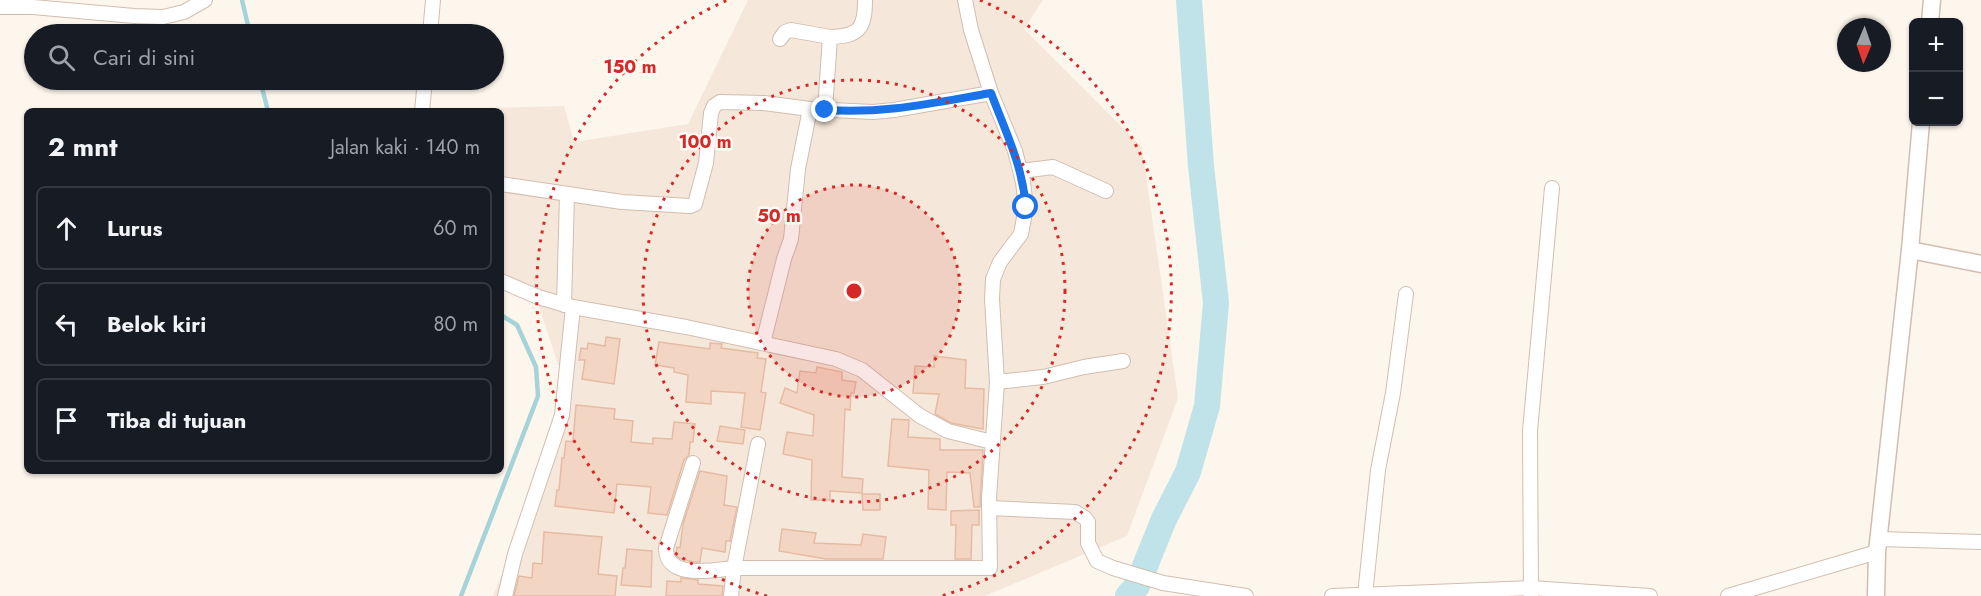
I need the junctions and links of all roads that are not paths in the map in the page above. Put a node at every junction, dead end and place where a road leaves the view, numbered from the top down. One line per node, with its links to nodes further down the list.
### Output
1 (205, 0): 6 (street)
2 (433, 0): 8 (street)
3 (865, 0): 9 (street)
4 (965, 0): 12 (street)
5 (1932, 0): 7 (street)
6 (0, 7)
7 (1930, 18)
8 (431, 24)
9 (830, 37): 10 (street); 15 (street)
10 (780, 39)
11 (424, 90): 13 (street)
12 (991, 93): 15 (street); 17 (street)
13 (422, 108)
14 (810, 109): 15 (street); 21 (street); 27 (street)
15 (825, 110)
16 (1921, 126): 22 (street)
17 (1021, 171): 20 (street); 29 (street)
18 (504, 184): 21 (street)
19 (1552, 188): 38 (street)
20 (1106, 191)
21 (567, 195): 26 (street)
22 (1910, 249): 23 (street); 35 (street)
23 (1981, 264)
24 (504, 282): 26 (street)
25 (1406, 294): 39 (street)
26 (568, 306): 27 (street); 40 (street)
27 (763, 343): 30 (street)
28 (1123, 361): 29 (street)
29 (997, 382): 30 (street)
30 (992, 442): 33 (street)
31 (758, 444): 36 (street)
32 (693, 463): 36 (street)
33 (989, 508): 36 (street); 37 (street)
34 (1981, 542): 35 (street)
35 (1878, 545): 45 (street); 46 (street)
36 (734, 568): 41 (street)
37 (1175, 591): 42 (street)
38 (1531, 592): 39 (street); 44 (street)
39 (1365, 595): 43 (street)
40 (505, 596)
41 (732, 596)
42 (1246, 596)
43 (1332, 596)
44 (1642, 596)
45 (1728, 596)
46 (1876, 596)

